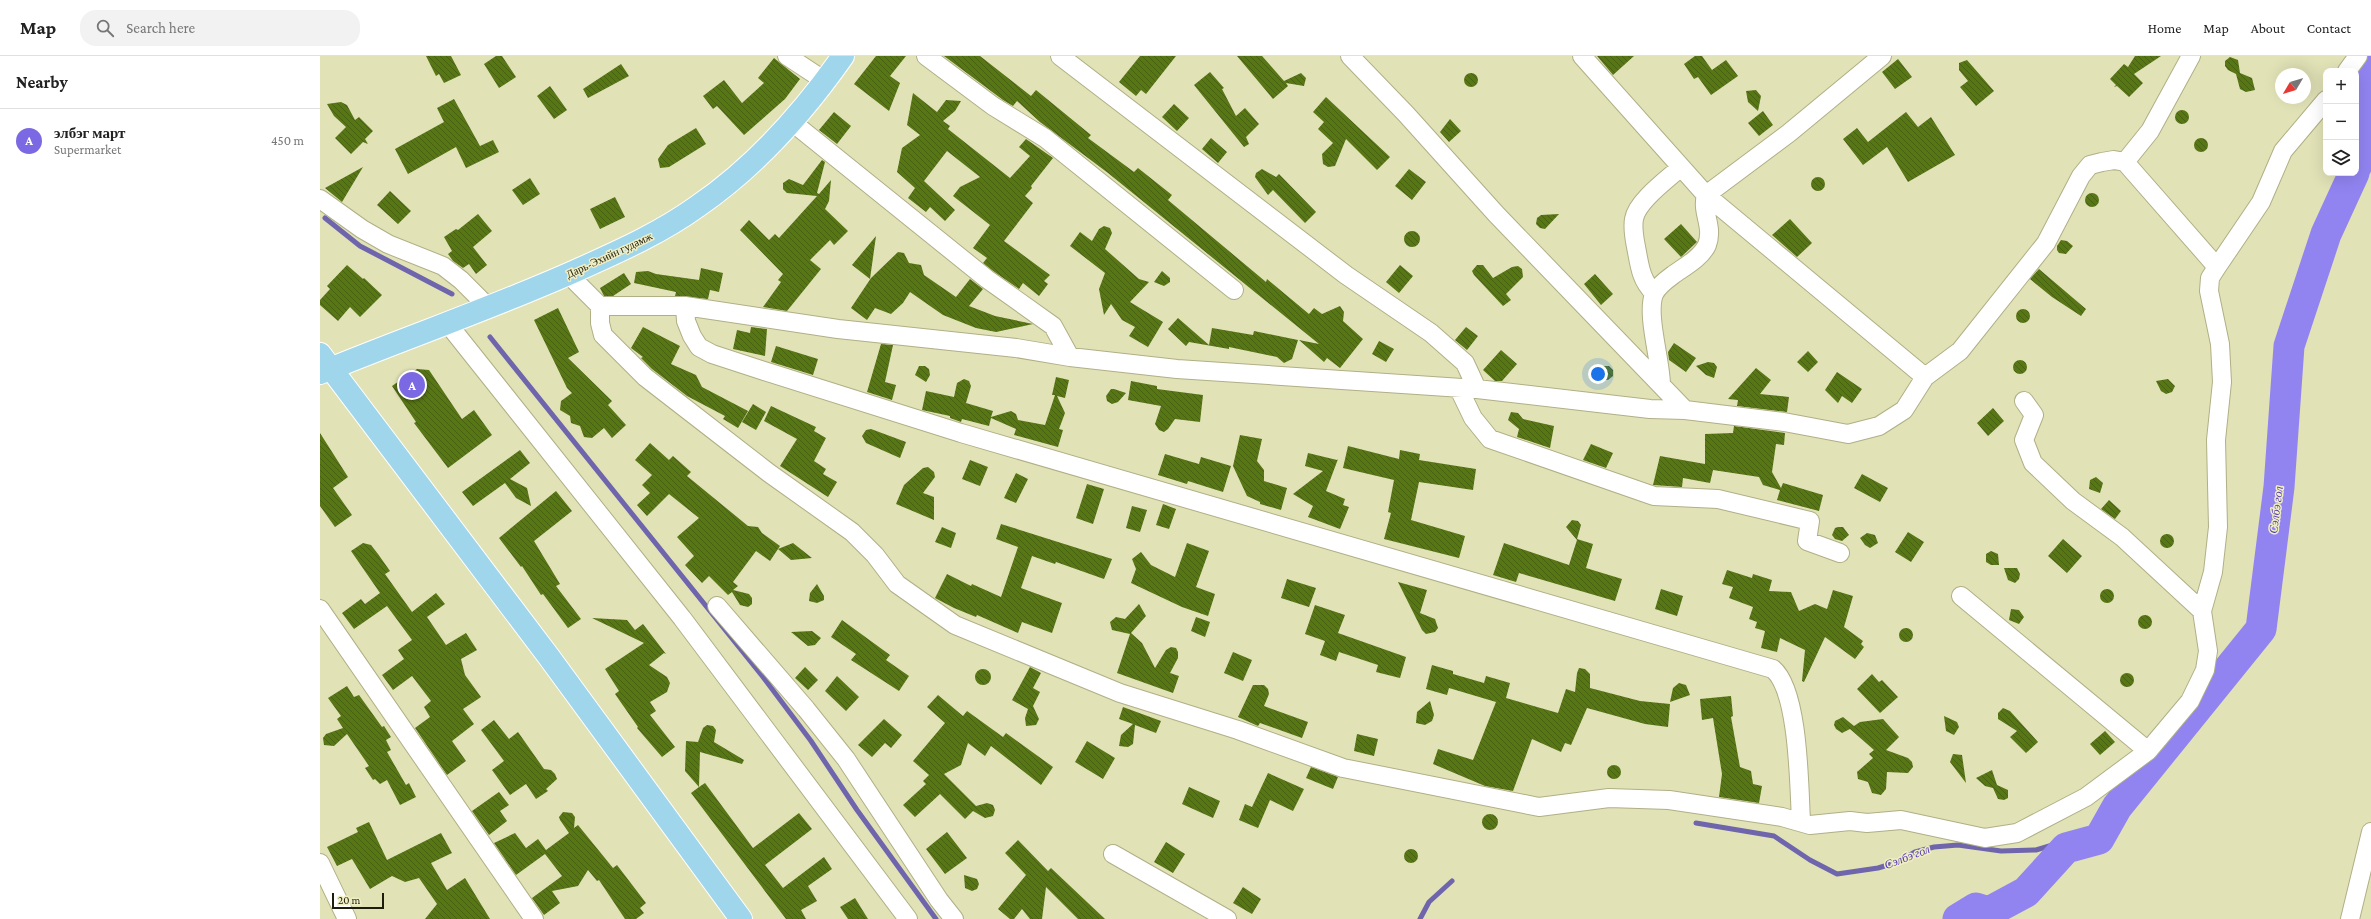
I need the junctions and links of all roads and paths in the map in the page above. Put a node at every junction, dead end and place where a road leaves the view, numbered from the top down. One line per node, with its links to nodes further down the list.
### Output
1 (787, 56): 11 (street)
2 (843, 56): 11 (main road, Дарь-Эхийн гудамж)
3 (926, 56): 20 (street)
4 (1060, 56): 31 (street)
5 (1350, 56): 29 (street)
6 (1582, 56): 15 (street)
7 (1882, 56): 16 (street)
8 (2191, 56): 14 (street)
9 (2358, 56): 10 (street)
10 (2349, 68)
11 (826, 81): 13 (main road, Дарь-Эхийн гудамж)
12 (2323, 104): 18 (street)
13 (792, 122): 19 (main road, Дарь-Эхийн гудамж); 26 (street)
14 (2125, 162): 18 (street); 28 (street)
15 (1681, 167): 16 (street); 21 (street)
16 (1706, 195): 21 (street); 28 (street)
17 (320, 199): 24 (street)
18 (2217, 266): 38 (street)
19 (568, 274): 22 (street); 24 (main road, Дарь-Эхийн гудамж)
20 (1234, 290)
21 (1654, 293): 29 (street)
22 (600, 306): 23 (street); 40 (street)
23 (686, 306): 26 (street); 40 (street)
24 (488, 308): 25 (main road, Дарь-Эхийн гудамж)
25 (448, 324): 27 (main road, Дарь-Эхийн гудамж); 47 (street)
26 (1070, 357): 30 (street)
27 (324, 365): 46 (main road)
28 (1926, 377): 33 (street)
29 (1661, 385): 33 (street)
30 (1459, 389): 31 (street); 34 (street)
31 (1477, 389): 33 (street)
32 (2024, 401): 38 (street)
33 (1685, 410)
34 (1840, 553)
35 (1961, 596): 39 (street)
36 (717, 606): 48 (street)
37 (320, 609): 45 (street)
38 (2202, 611): 39 (street)
39 (2148, 751): 40 (street)
40 (1801, 821)
41 (2371, 832): 50 (street)
42 (1113, 854): 49 (street)
43 (320, 863): 44 (street)
44 (347, 919)
45 (534, 919)
46 (741, 919)
47 (908, 919)
48 (954, 919)
49 (1227, 919)
50 (2350, 919)

